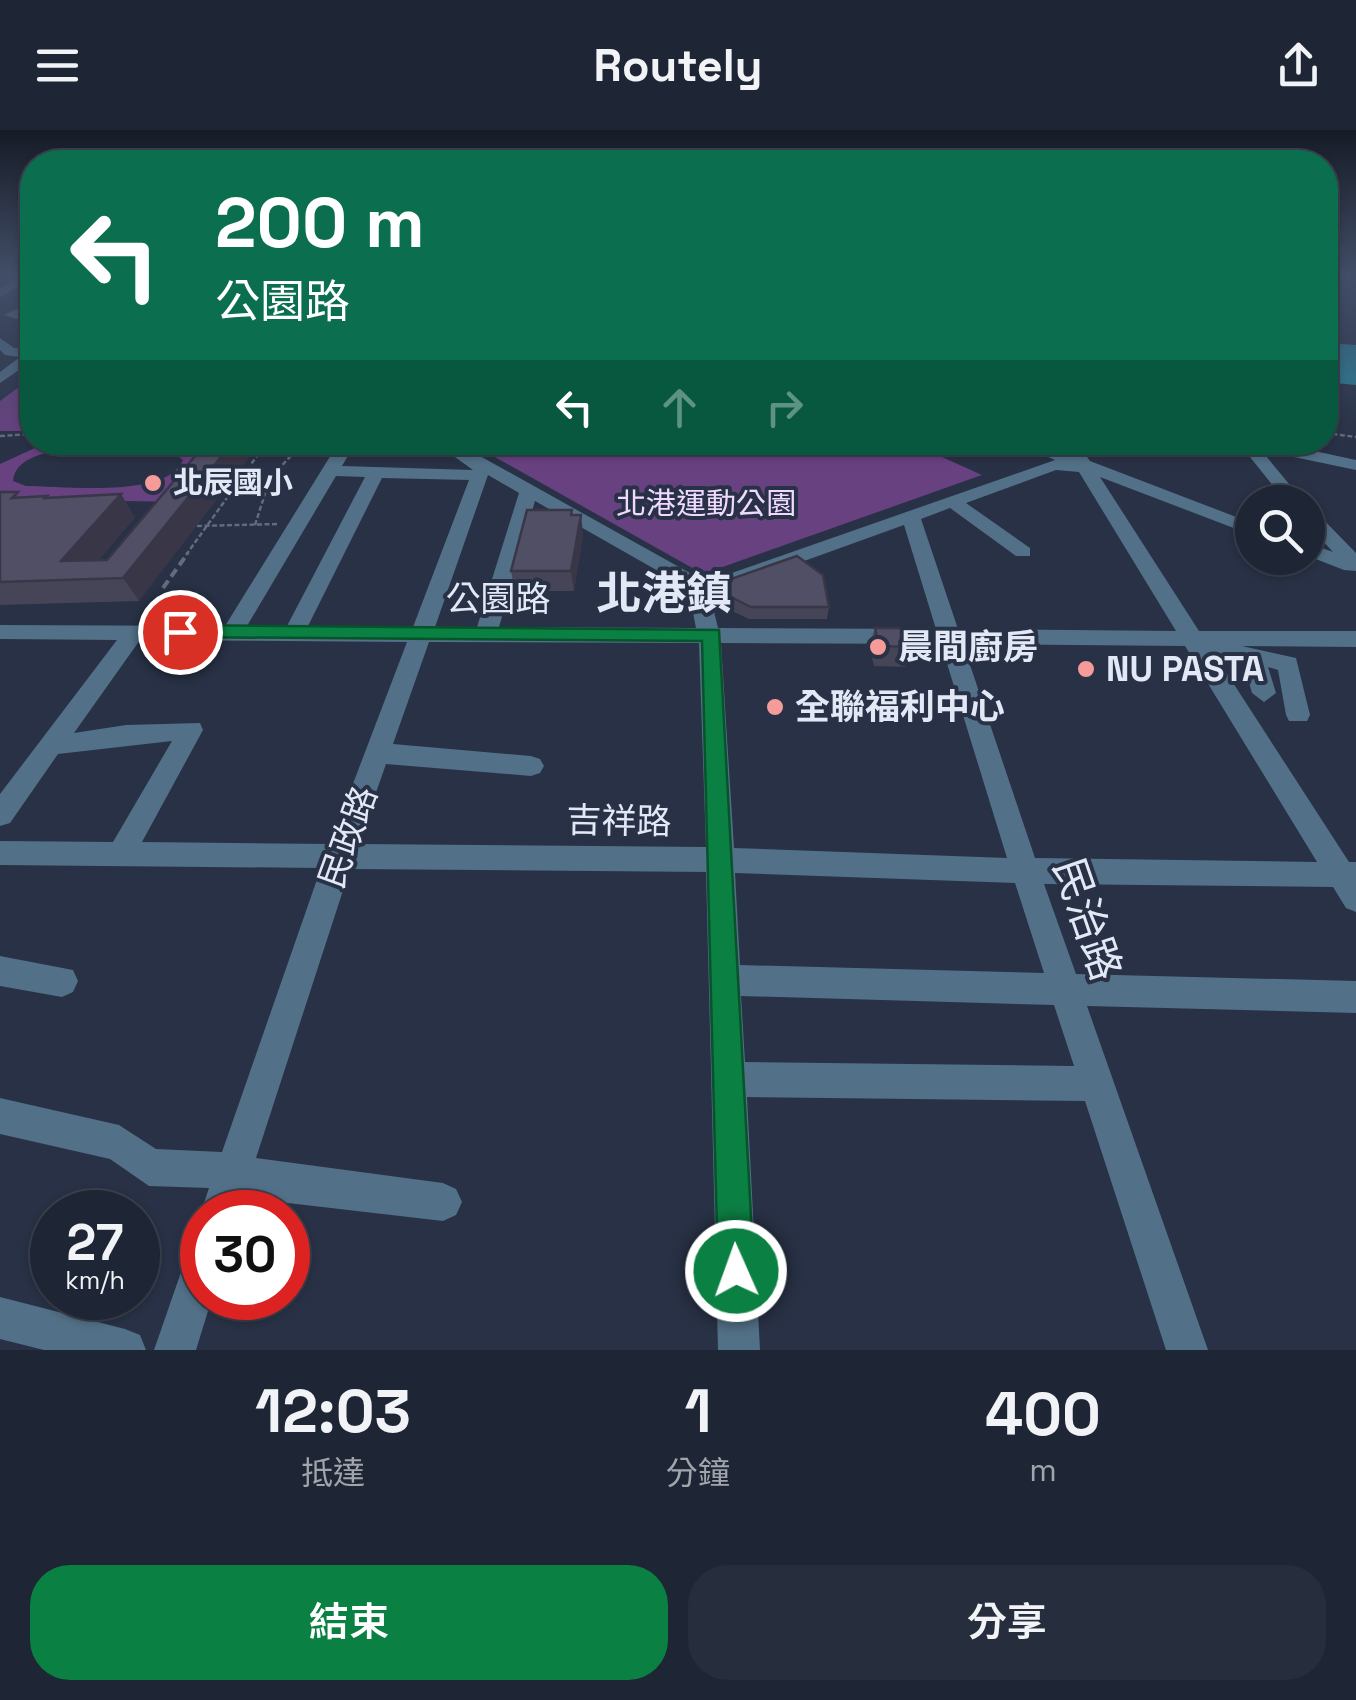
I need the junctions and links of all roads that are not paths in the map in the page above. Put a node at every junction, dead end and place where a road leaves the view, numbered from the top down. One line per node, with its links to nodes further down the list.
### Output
1 (340, 455): 10 (street)
2 (460, 455): 9 (street)
3 (1072, 455): 14 (street)
4 (1076, 455): 31 (street)
5 (1080, 455): 16 (street)
6 (1257, 455): 12 (street)
7 (1306, 455): 8 (street)
8 (1356, 466)
9 (481, 470): 11 (street); 13 (street); 26 (street, 民政路)
10 (331, 471): 11 (street); 24 (street)
11 (376, 472): 25 (street)
12 (1281, 485)
13 (528, 490): 21 (street); 27 (street)
14 (952, 501): 15 (street); 18 (street)
15 (911, 516): 21 (street); 29 (street, 民治路)
16 (1235, 522)
17 (1325, 533): 20 (street)
18 (1023, 552)
19 (1325, 556): 20 (street)
20 (1356, 566)
21 (700, 590): 28 (street)
22 (134, 631): 23 (street, 公園路); 24 (street, 公園路); 35 (street)
23 (0, 632)
24 (232, 633): 25 (street, 公園路)
25 (294, 633): 26 (street, 公園路)
26 (424, 634): 27 (street, 公園路); 36 (street, 民政路)
27 (486, 634): 28 (street, 公園路)
28 (712, 635): 29 (street, 公園路); 42 (street)
29 (951, 636): 31 (street, 公園路); 43 (street, 民治路)
30 (1356, 638): 31 (street, 公園路)
31 (1194, 640): 32 (street); 44 (street)
32 (1254, 659): 33 (street); 34 (street)
33 (1264, 693)
34 (1298, 715)
35 (50, 746): 38 (street); 40 (street)
36 (378, 753): 37 (street); 41 (street, 民政路)
37 (531, 766)
38 (0, 815)
39 (0, 853): 40 (street, 吉祥路)
40 (121, 854): 41 (street, 吉祥路)
41 (340, 855): 42 (street, 吉祥路); 53 (street, 民政路)
42 (721, 860): 43 (street, 吉祥路); 46 (street)
43 (1025, 871): 44 (street, 吉祥路); 48 (street, 民治路)
44 (1351, 883)
45 (0, 972): 47 (street)
46 (726, 980): 48 (street); 50 (street)
47 (62, 981)
48 (1068, 990): 49 (street); 51 (street, 民治路)
49 (1356, 997)
50 (729, 1080): 51 (street); 60 (street)
51 (1099, 1084): 61 (street, 民治路)
52 (0, 1116): 53 (street)
53 (234, 1172): 54 (street, 民政路); 55 (street)
54 (228, 1190)
55 (443, 1202)
56 (0, 1318): 58 (street)
57 (184, 1320): 59 (street)
58 (125, 1350)
59 (174, 1350)
60 (739, 1350)
61 (1187, 1350)

